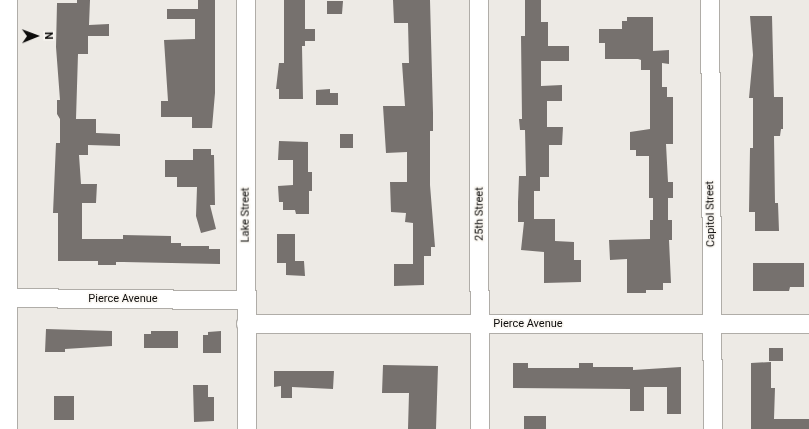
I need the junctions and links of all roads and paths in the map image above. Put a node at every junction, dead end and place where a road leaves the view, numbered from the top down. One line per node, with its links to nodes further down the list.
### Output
1 (8, 0): 5 (street)
2 (246, 0): 6 (street, Lake Street)
3 (479, 0): 8 (street, 25th Street)
4 (710, 0): 9 (street, Capitol Street)
5 (4, 298): 6 (street, Pierce Avenue); 11 (street)
6 (246, 300): 7 (street, Lake Street)
7 (246, 324): 8 (street, Pierce Avenue); 12 (street, Lake Street)
8 (480, 324): 9 (street, Pierce Avenue); 13 (street, 25th Street)
9 (712, 324): 10 (street, Pierce Avenue); 14 (street, Capitol Street)
10 (809, 324)
11 (8, 429)
12 (247, 429)
13 (480, 429)
14 (713, 429)

